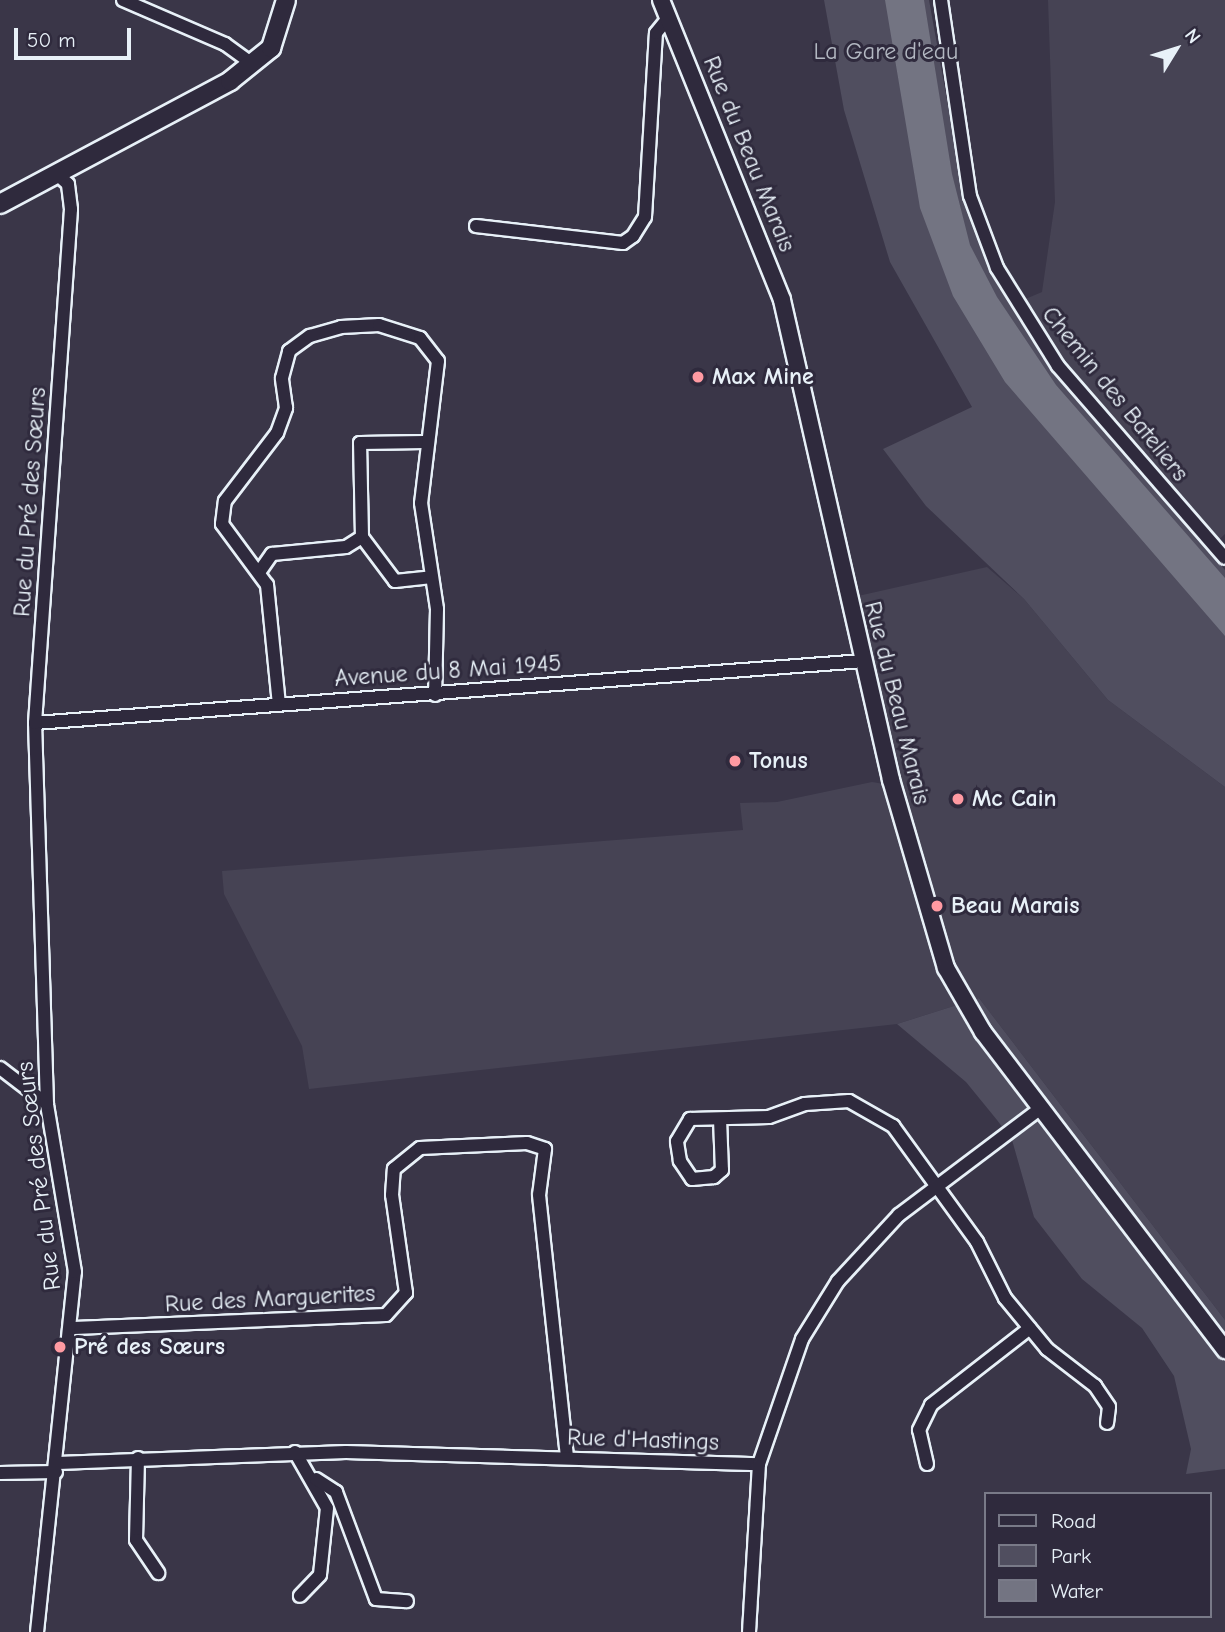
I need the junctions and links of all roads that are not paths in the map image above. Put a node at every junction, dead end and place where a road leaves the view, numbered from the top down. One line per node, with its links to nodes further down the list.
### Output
1 (124, 0): 6 (street)
2 (285, 0): 6 (main road)
3 (661, 0): 5 (street, Rue du Beau Marais)
4 (941, 0): 12 (street, Chemin des Bateliers)
5 (668, 18): 9 (street); 15 (street, Rue du Beau Marais)
6 (253, 64): 7 (main road)
7 (57, 174): 8 (main road); 18 (street, Rue du Pré des Sœurs)
8 (0, 204)
9 (476, 226)
10 (424, 442): 11 (street); 13 (street); 14 (street)
11 (362, 537): 13 (street); 14 (street)
12 (1225, 558)
13 (260, 571): 17 (street)
14 (432, 577): 16 (street)
15 (864, 661): 16 (street, Avenue du 8 Mai 1945); 21 (street, Rue du Beau Marais)
16 (435, 695): 17 (street, Avenue du 8 Mai 1945)
17 (279, 705): 18 (street, Avenue du 8 Mai 1945)
18 (35, 723): 20 (street, Rue du Pré des Sœurs)
19 (0, 1068): 20 (street)
20 (47, 1104): 24 (street, Rue du Pré des Sœurs)
21 (1041, 1108): 23 (street); 26 (street, Rue du Beau Marais)
22 (720, 1119): 22 (street); 23 (street)
23 (936, 1186): 25 (street); 31 (street)
24 (74, 1328): 30 (street, Rue des Marguerites); 33 (street, Rue du Pré des Sœurs)
25 (1030, 1328): 27 (street); 32 (street)
26 (1225, 1350)
27 (1107, 1423)
28 (296, 1452): 29 (street, Rue d'Hastings); 30 (street, Rue d'Hastings); 35 (street)
29 (138, 1458): 33 (street, Rue d'Hastings); 36 (street)
30 (567, 1458): 31 (street, Rue d'Hastings)
31 (759, 1464): 40 (street)
32 (927, 1464)
33 (57, 1468): 34 (street, Rue d'Hastings); 39 (street, Rue du Pré des Sœurs)
34 (0, 1473)
35 (316, 1479): 37 (street); 38 (street)
36 (158, 1573)
37 (300, 1596)
38 (407, 1601)
39 (37, 1632)
40 (749, 1632)

